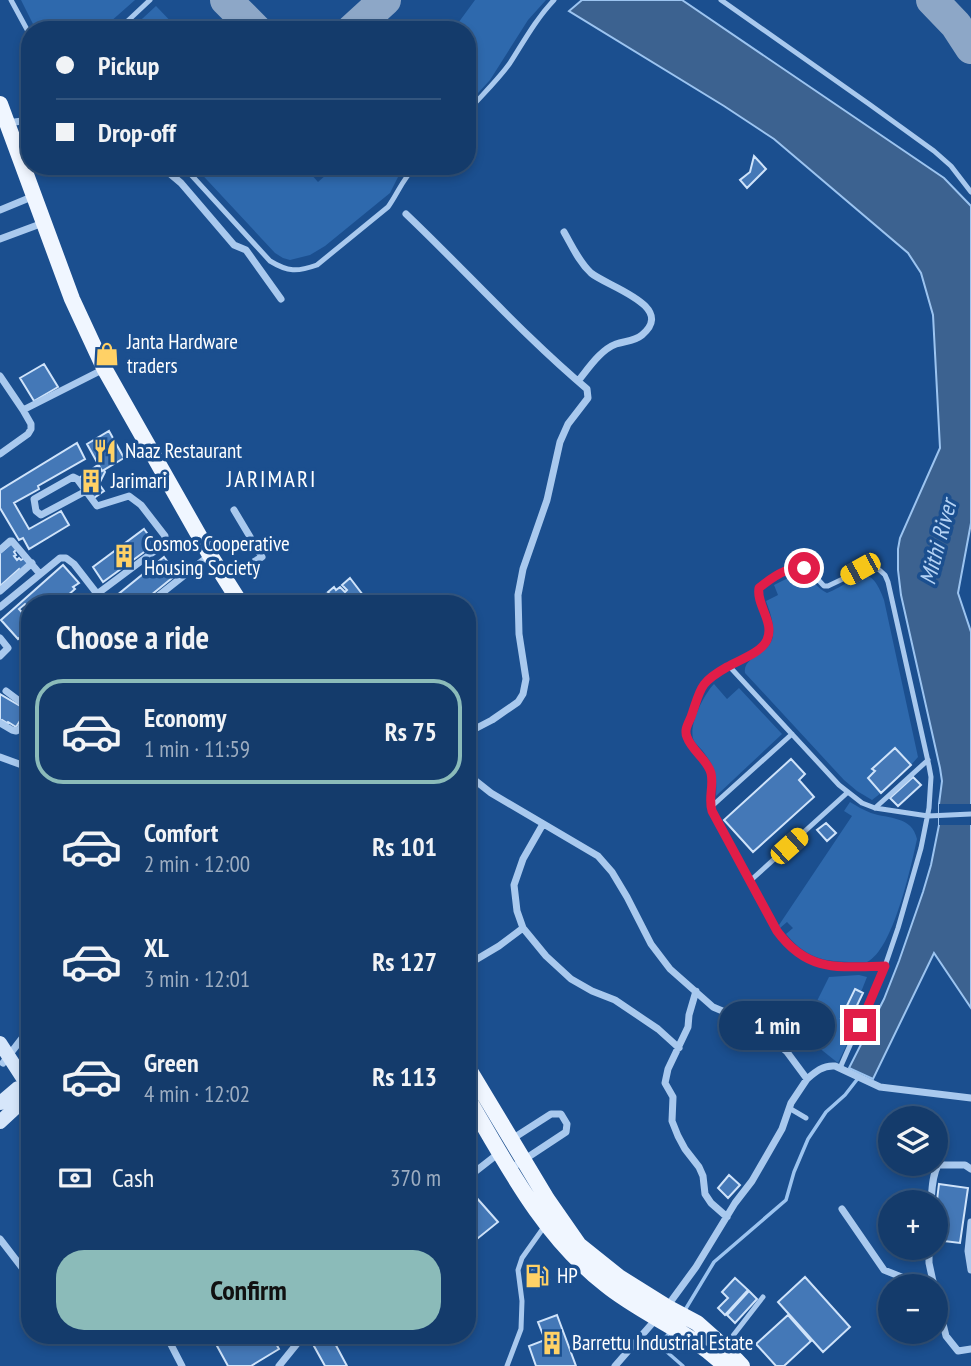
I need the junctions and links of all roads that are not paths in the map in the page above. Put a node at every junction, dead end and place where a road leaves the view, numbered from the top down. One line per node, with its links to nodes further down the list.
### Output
1 (11, 0): 5 (lane)
2 (150, 0): 6 (lane)
3 (554, 0): 7 (lane)
4 (721, 0): 16 (lane)
5 (22, 21)
6 (128, 21)
7 (476, 102)
8 (0, 104): 10 (main road)
9 (21, 121): 10 (street)
10 (6, 123): 11 (main road)
11 (21, 162)
12 (26, 175): 17 (main road)
13 (172, 175): 23 (street)
14 (191, 175): 15 (lane)
15 (408, 175)
16 (971, 192)
17 (34, 196): 18 (street); 20 (main road)
18 (0, 210)
19 (405, 215): 26 (street)
20 (44, 222): 22 (street); 24 (main road)
21 (564, 232): 26 (street)
22 (0, 239)
23 (281, 299)
24 (104, 368): 27 (street); 32 (main road)
25 (0, 376): 27 (street)
26 (578, 381): 48 (street)
27 (23, 410): 28 (street)
28 (0, 454)
29 (86, 491): 29 (street); 37 (street)
30 (234, 510): 35 (street)
31 (0, 550): 33 (street)
32 (210, 555): 35 (main road); 38 (street)
33 (32, 563): 34 (street); 36 (street)
34 (40, 574): 37 (street); 40 (street)
35 (225, 579): 39 (main road)
36 (0, 591)
37 (97, 594)
38 (159, 595)
39 (235, 595)
40 (0, 607)
41 (0, 638): 42 (street)
42 (0, 656)
43 (729, 666): 49 (lane); 51 (lane); 55 (lane)
44 (6, 691): 45 (street)
45 (21, 704)
46 (0, 723): 47 (street)
47 (21, 728)
48 (476, 728)
49 (792, 734): 54 (lane); 55 (lane)
50 (0, 757): 52 (street)
51 (928, 760): 56 (lane); 58 (lane)
52 (21, 765)
53 (476, 781): 59 (street)
54 (848, 792): 56 (lane); 60 (lane)
55 (711, 807): 60 (lane)
56 (875, 808): 58 (lane)
57 (971, 814): 58 (lane)
58 (928, 816): 63 (lane)
59 (543, 824): 61 (street); 64 (street)
60 (750, 881): 63 (lane)
61 (523, 928): 62 (street); 67 (street)
62 (476, 960)
63 (885, 966): 69 (lane)
64 (696, 991): 67 (street); 70 (street)
65 (21, 1039): 68 (street)
66 (0, 1043): 68 (street)
67 (679, 1048): 87 (street)
68 (4, 1059): 71 (street)
69 (844, 1070): 70 (street); 75 (street)
70 (807, 1079): 77 (street)
71 (21, 1080)
72 (476, 1086): 81 (main road)
73 (21, 1088): 76 (street)
74 (21, 1091): 80 (street)
75 (971, 1098)
76 (0, 1103)
77 (789, 1108): 79 (lane); 87 (street)
78 (476, 1110): 81 (main road)
79 (806, 1118)
80 (0, 1122)
81 (503, 1147): 82 (main road); 82 (street); 84 (street)
82 (517, 1165): 89 (main road); 91 (main road)
83 (971, 1169): 85 (street)
84 (476, 1170)
85 (932, 1190)
86 (842, 1209): 94 (street)
87 (727, 1217): 96 (street)
88 (971, 1222): 93 (street)
89 (546, 1225): 91 (main road); 104 (lane)
90 (0, 1239): 92 (street)
91 (590, 1263): 96 (main road)
92 (21, 1266)
93 (971, 1270)
94 (894, 1274)
95 (763, 1297): 101 (lane)
96 (665, 1314): 101 (main road); 101 (main road); 105 (street)
97 (948, 1338): 100 (street)
98 (171, 1344): 102 (street)
99 (297, 1344): 103 (street)
100 (971, 1349)
101 (722, 1357): 106 (main road)
102 (183, 1366)
103 (279, 1366)
104 (507, 1366)
105 (615, 1366)
106 (742, 1366)

